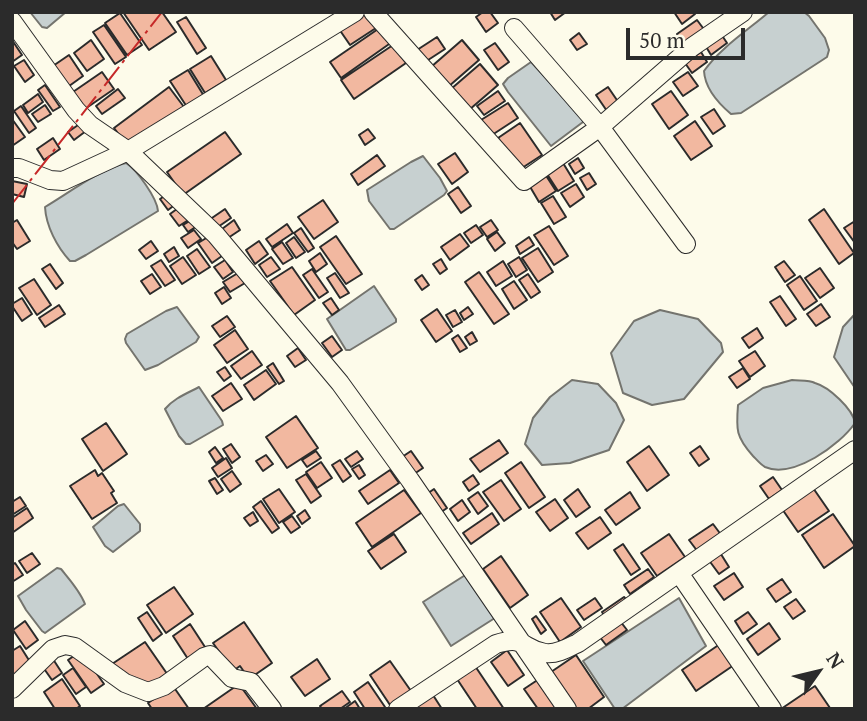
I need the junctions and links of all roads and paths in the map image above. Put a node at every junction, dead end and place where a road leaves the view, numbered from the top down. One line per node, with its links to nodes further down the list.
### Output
1 (355, 12): 7 (street)
2 (373, 12): 6 (street)
3 (743, 12): 6 (street)
4 (12, 21): 7 (street)
5 (514, 28): 6 (street)
6 (600, 127): 9 (street)
7 (128, 151): 8 (street); 12 (street)
8 (12, 168)
9 (686, 244)
10 (855, 450): 11 (street)
11 (679, 573): 12 (street); 17 (street)
12 (523, 642): 15 (street); 16 (street)
13 (12, 689): 14 (street)
14 (272, 709)
15 (398, 709)
16 (568, 709)
17 (772, 709)

